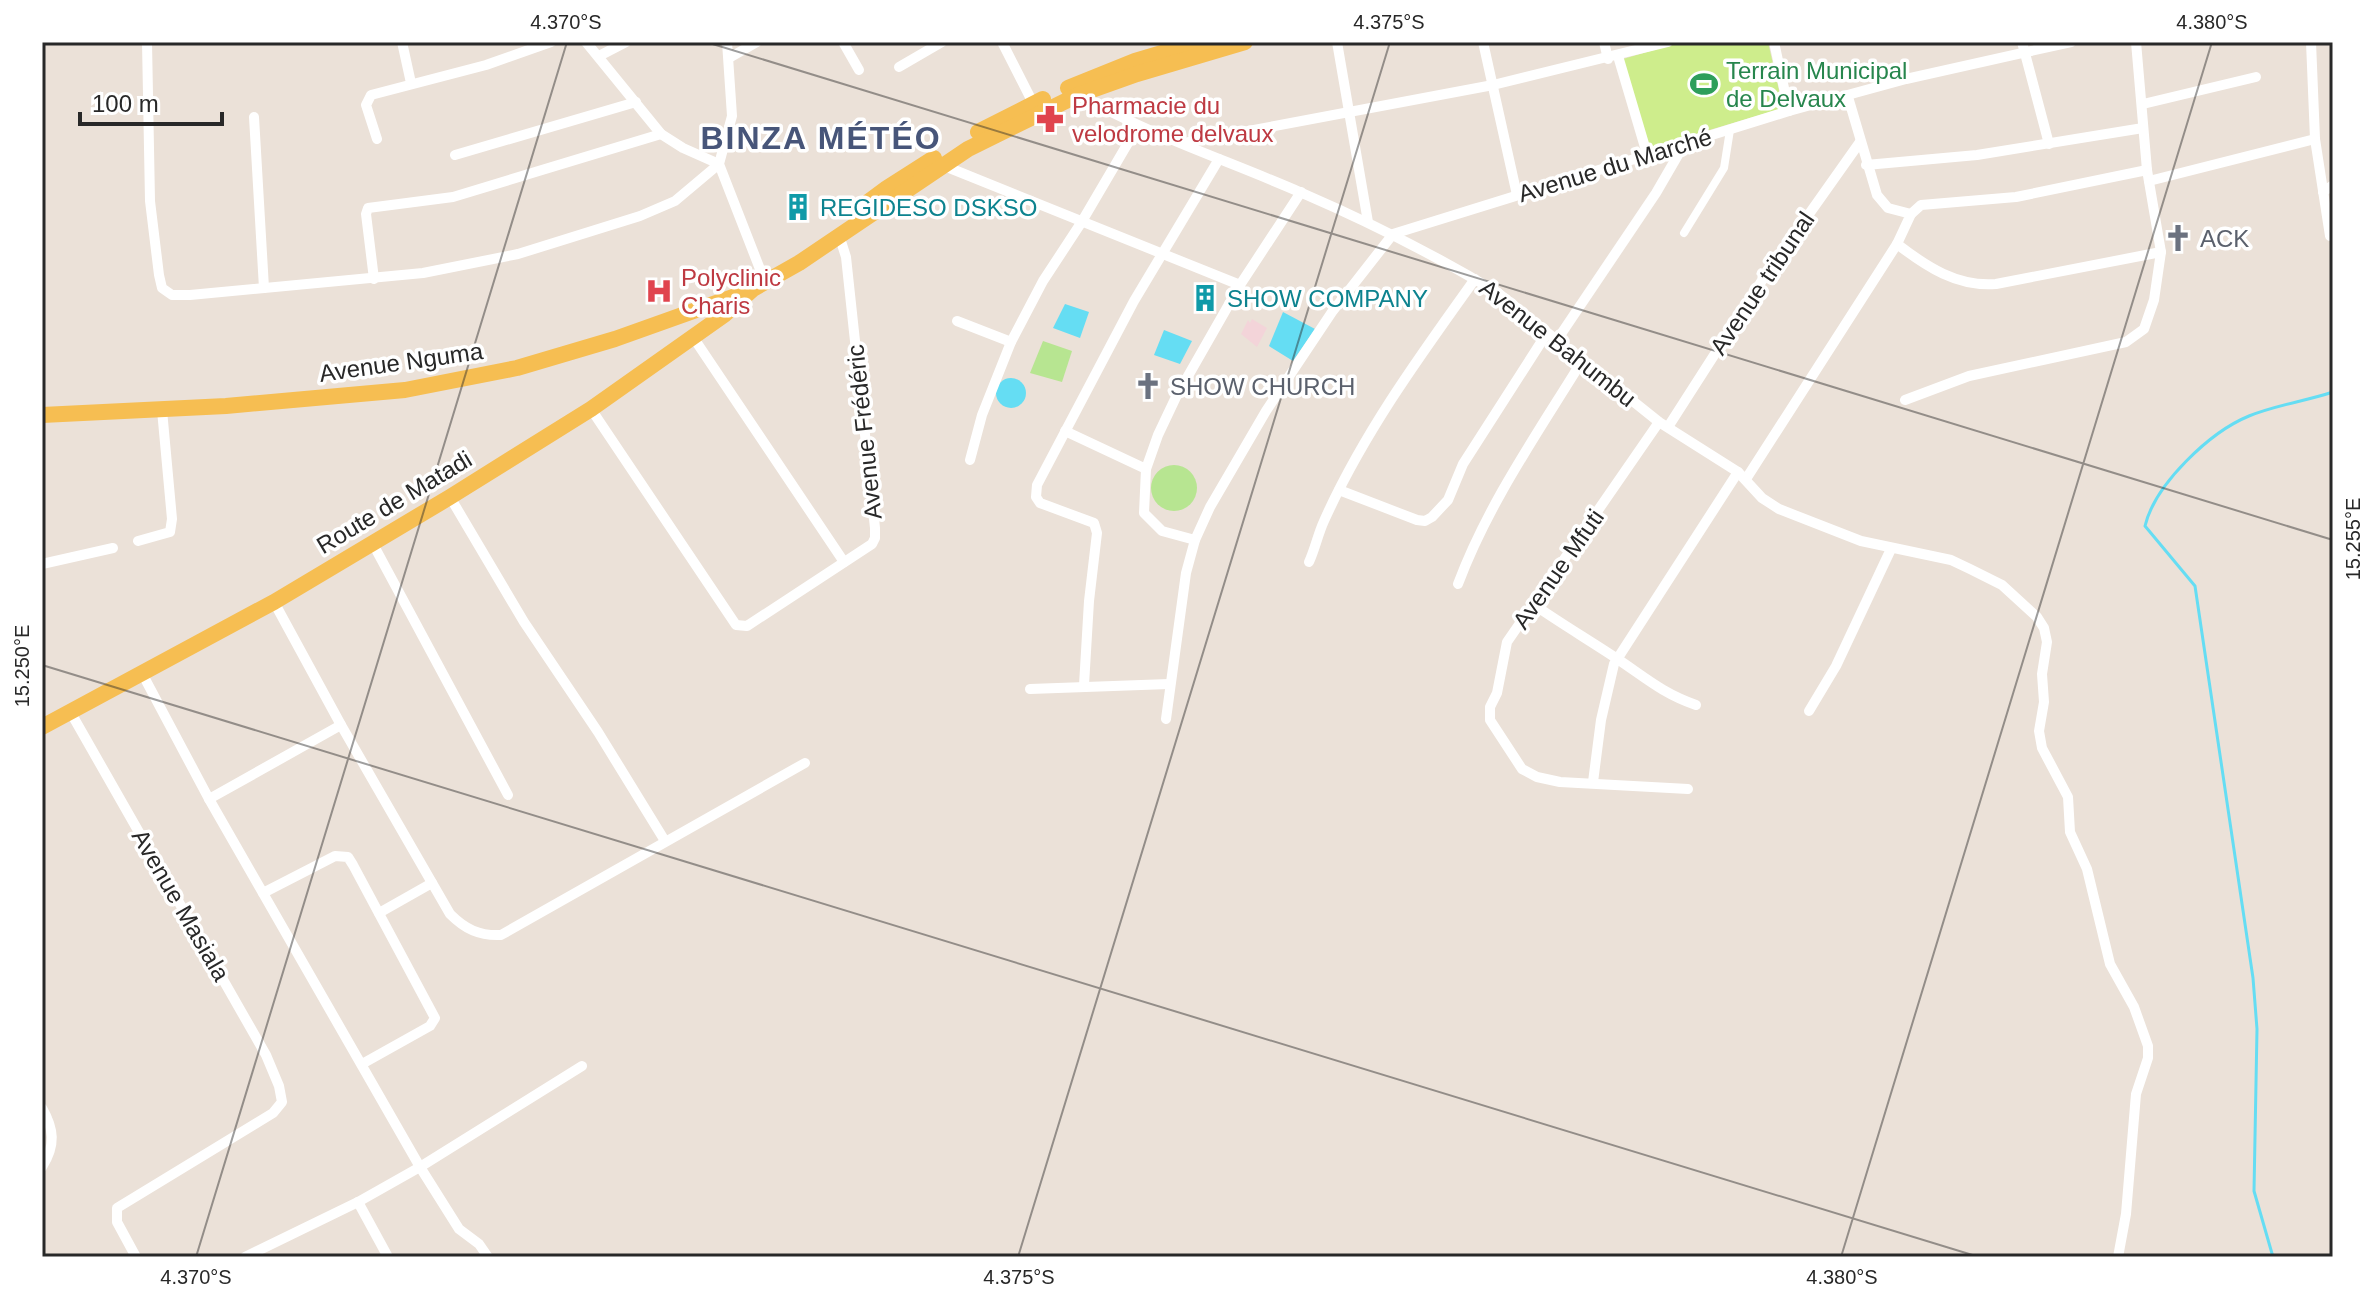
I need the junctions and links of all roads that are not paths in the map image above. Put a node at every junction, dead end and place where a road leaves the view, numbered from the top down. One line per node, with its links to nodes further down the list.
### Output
1 (147, 42): 75 (street)
2 (402, 42): 29 (street)
3 (551, 42): 29 (street)
4 (586, 42): 23 (street)
5 (626, 42): 23 (street)
6 (727, 42): 25 (street)
7 (757, 42): 25 (street)
8 (843, 42): 27 (street)
9 (942, 42): 26 (street)
10 (1002, 42): 34 (street)
11 (1199, 42): 31 (main road, Route de Matadi)
12 (1245, 42): 21 (main road, Route de Matadi)
13 (1337, 42): 37 (street)
14 (1483, 42): 30 (street)
15 (1604, 42): 24 (street)
16 (1668, 42): 24 (street)
17 (1774, 42): 36 (street)
18 (2071, 42): 22 (street, Avenue du Marché)
19 (2136, 42): 35 (street)
20 (2311, 42): 44 (street)
21 (1222, 45): 31 (main road, Route de Matadi)
22 (2023, 48): 32 (street, Avenue du Marché); 48 (street)
23 (599, 56): 33 (street)
24 (1613, 57): 30 (street); 49 (street)
25 (729, 58): 52 (street)
26 (899, 67)
27 (859, 70)
28 (2256, 77): 35 (street)
29 (411, 83): 43 (street)
30 (1493, 85): 37 (street); 60 (street)
31 (1074, 91): 34 (main road, Route de Matadi); 39 (street, Avenue Bahumbu); 53 (main road, Route de Matadi)
32 (1848, 97): 36 (street, Avenue du Marché); 45 (street)
33 (636, 102): 42 (street); 50 (street)
34 (1033, 103): 55 (main road, Route de Matadi)
35 (2143, 104): 40 (street)
36 (1789, 111): 41 (street, Avenue du Marché)
37 (1351, 112): 46 (street); 62 (street)
38 (254, 117): 75 (street)
39 (1138, 126): 46 (street, Avenue Bahumbu); 63 (street)
40 (2143, 128): 48 (street); 56 (street)
41 (1730, 130): 47 (street, Avenue du Marché); 64 (street)
42 (661, 134): 52 (street); 71 (street)
43 (377, 139)
44 (2315, 139): 56 (street); 59 (street)
45 (1860, 142): 54 (street); 88 (street, Avenue tribunal)
46 (1182, 143): 51 (street, Avenue Bahumbu)
47 (1685, 143): 49 (street, Avenue du Marché); 80 (street)
48 (2049, 144): 54 (street)
49 (1647, 154): 60 (street, Avenue du Marché)
50 (455, 155)
51 (1219, 159): 58 (street, Avenue Bahumbu); 70 (street)
52 (719, 164): 71 (street); 73 (street)
53 (942, 165): 55 (main road, Route de Matadi); 63 (street)
54 (1866, 165): 61 (street)
55 (920, 173): 66 (main road, Route de Matadi); 73 (main road, Route de Matadi)
56 (2148, 175): 61 (street); 69 (street)
57 (2333, 185): 59 (street)
58 (1301, 192): 62 (street, Avenue Bahumbu); 74 (street)
59 (2323, 192): 67 (street)
60 (1517, 195): 65 (street, Avenue du Marché)
61 (1911, 214): 68 (street)
62 (1368, 222): 65 (street, Avenue Bahumbu)
63 (1081, 223): 70 (street); 81 (street)
64 (1684, 233)
65 (1393, 234): 72 (street, Avenue Bahumbu); 95 (street)
66 (839, 235): 73 (main road, Route de Matadi); 100 (street, Avenue Frédéric)
67 (2330, 236)
68 (1897, 244): 69 (street); 92 (street)
69 (2161, 252): 84 (street)
70 (1162, 253): 74 (street); 89 (street)
71 (374, 279): 75 (street)
72 (1475, 279): 78 (street, Avenue Bahumbu); 93 (street)
73 (763, 283): 76 (main road, Avenue Nguma); 79 (main road, Route de Matadi)
74 (1240, 285): 91 (street)
75 (264, 288)
76 (667, 321): 82 (main road); 86 (main road, Avenue Nguma)
77 (957, 321): 81 (street)
78 (1547, 333): 80 (street, Avenue Bahumbu); 93 (street)
79 (693, 337): 82 (main road, Route de Matadi); 100 (street)
80 (1557, 340): 83 (street, Avenue Bahumbu)
81 (1011, 342): 90 (street)
82 (677, 348): 85 (main road, Route de Matadi)
83 (1582, 361): 88 (street, Avenue Bahumbu); 103 (street)
84 (1905, 400)
85 (591, 409): 94 (main road, Route de Matadi); 100 (street, Avenue Frédéric)
86 (162, 410): 87 (main road, Avenue Nguma); 96 (street)
87 (42, 415)
88 (1664, 425): 92 (street, Avenue Bahumbu); 105 (street, Avenue Mfuti)
89 (1065, 431): 91 (street); 109 (street)
90 (970, 460)
91 (1146, 469): 95 (street)
92 (1742, 475): 99 (street, Avenue Bahumbu); 106 (street)
93 (1339, 490): 101 (street)
94 (450, 497): 97 (main road, Route de Matadi); 122 (street)
95 (1195, 540): 108 (street)
96 (138, 541)
97 (373, 544): 104 (main road, Route de Matadi); 120 (street)
98 (113, 548): 102 (street)
99 (1891, 549): 112 (street); 136 (street, Avenue Bahumbu)
100 (844, 562)
101 (1309, 562)
102 (42, 564)
103 (1458, 584)
104 (274, 602): 107 (main road, Route de Matadi); 115 (street)
105 (1533, 604): 106 (street); 118 (street, Avenue Mfuti)
106 (1617, 659): 111 (street); 118 (street)
107 (143, 675): 113 (main road, Route de Matadi); 121 (street)
108 (1169, 684): 109 (street); 114 (street)
109 (1084, 685): 110 (street)
110 (1030, 689)
111 (1696, 705)
112 (1809, 711)
113 (71, 713): 116 (main road, Route de Matadi); 132 (street, Avenue Masiala)
114 (1166, 719)
115 (341, 725): 121 (street); 123 (street)
116 (42, 727)
117 (805, 763): 122 (street)
118 (1593, 782): 119 (street)
119 (1688, 789)
120 (508, 795)
121 (209, 799): 124 (street)
122 (665, 841): 123 (street)
123 (432, 883): 125 (street)
124 (263, 893): 125 (street); 126 (street)
125 (379, 913): 126 (street)
126 (362, 1064): 130 (street)
127 (582, 1066): 130 (street)
128 (42, 1108): 129 (street)
129 (42, 1167)
130 (420, 1167): 131 (street); 135 (street)
131 (358, 1202): 133 (street); 134 (street)
132 (136, 1257)
133 (245, 1257)
134 (388, 1257)
135 (488, 1257)
136 (2118, 1257)

